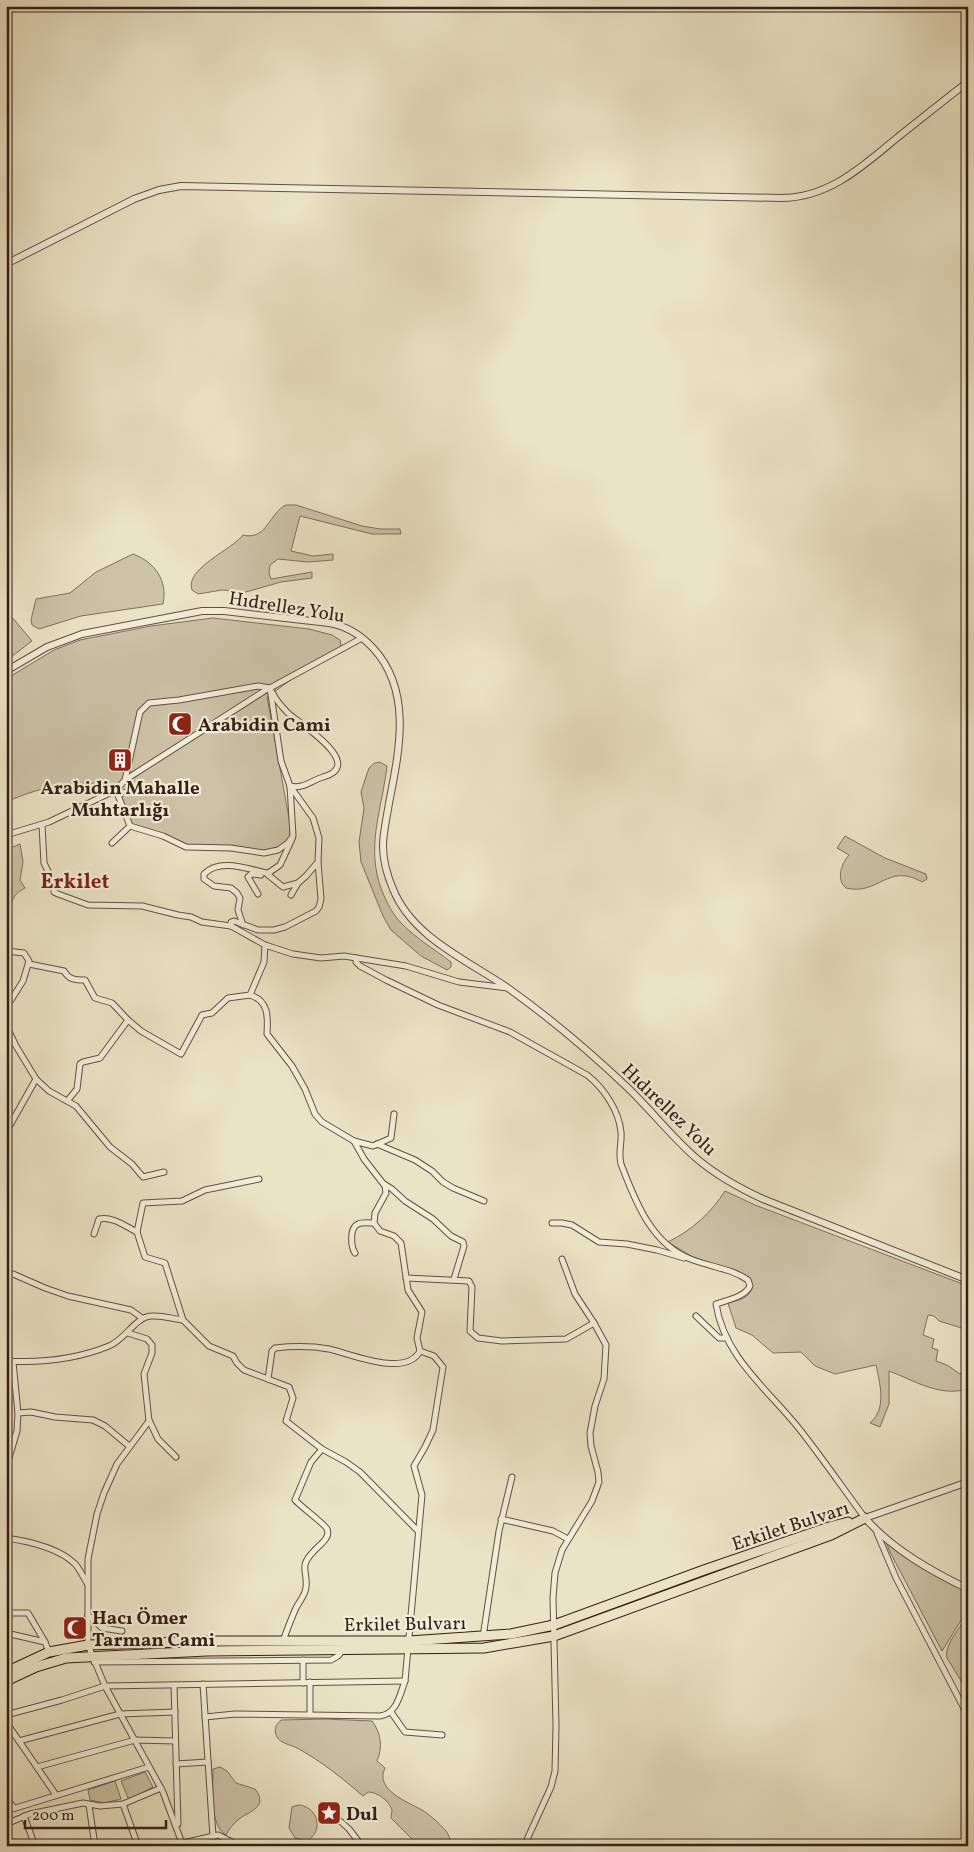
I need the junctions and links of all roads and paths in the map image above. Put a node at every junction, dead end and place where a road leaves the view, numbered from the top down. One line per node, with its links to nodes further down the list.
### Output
1 (968, 82): 2 (street)
2 (6, 264)
3 (362, 638): 4 (street, Hıdrellez Yolu); 5 (street); 25 (street, Hıdrellez Yolu)
4 (6, 671)
5 (270, 688): 6 (street); 6 (street); 7 (street); 7 (street)
6 (125, 780): 8 (street)
7 (290, 786): 12 (street); 14 (street)
8 (116, 790): 9 (street); 10 (street)
9 (42, 825): 11 (street); 20 (street)
10 (130, 826): 12 (street); 13 (street)
11 (6, 835)
12 (292, 838): 15 (street)
13 (112, 842)
14 (318, 862): 16 (street); 19 (street)
15 (267, 874): 16 (street); 17 (street); 19 (street)
16 (298, 883): 18 (street)
17 (258, 894)
18 (291, 896)
19 (243, 925): 20 (street)
20 (231, 926): 21 (street)
21 (264, 945): 23 (street); 26 (street)
22 (6, 951): 24 (street)
23 (356, 958): 25 (street); 46 (street)
24 (29, 964): 27 (street); 28 (street)
25 (508, 988): 50 (street, Hıdırellez Yolu)
26 (250, 995): 28 (street); 33 (street)
27 (6, 1008)
28 (128, 1020): 31 (street)
29 (6, 1025): 30 (street)
30 (36, 1079): 31 (street); 35 (street)
31 (68, 1100): 36 (street)
32 (394, 1114): 34 (street)
33 (354, 1141): 34 (street); 38 (street)
34 (377, 1144): 39 (street)
35 (6, 1154)
36 (164, 1172)
37 (258, 1178): 42 (street)
38 (384, 1184): 40 (street); 49 (street)
39 (484, 1201)
40 (374, 1223): 44 (street); 48 (street)
41 (552, 1223): 46 (street)
42 (137, 1232): 43 (street); 53 (street)
43 (94, 1234)
44 (355, 1253)
45 (562, 1259): 54 (street)
46 (689, 1259): 56 (street)
47 (6, 1274): 52 (street)
48 (406, 1278): 49 (street); 57 (street)
49 (454, 1280): 54 (street)
50 (968, 1280)
51 (696, 1316): 56 (street)
52 (142, 1318): 53 (street); 55 (street)
53 (183, 1320): 60 (street)
54 (594, 1323): 74 (street)
55 (128, 1333): 59 (street); 62 (street)
56 (727, 1338): 69 (street)
57 (420, 1351): 60 (street); 71 (street)
58 (6, 1361): 59 (street)
59 (13, 1362): 61 (street)
60 (268, 1379): 64 (street)
61 (18, 1413): 63 (street); 66 (street)
62 (149, 1419): 63 (street); 65 (street)
63 (130, 1446): 75 (street)
64 (322, 1449): 71 (street); 84 (street)
65 (176, 1458)
66 (6, 1468)
67 (512, 1478): 70 (street)
68 (968, 1482): 69 (street)
69 (865, 1518): 72 (street); 79 (main road, Erkilet Bulvarı); 82 (main road, Erkilet Bulvarı)
70 (502, 1519): 74 (street); 83 (street)
71 (418, 1531): 87 (street)
72 (877, 1532): 76 (street); 106 (street)
73 (6, 1538): 75 (street)
74 (568, 1539): 79 (street)
75 (88, 1584): 78 (street)
76 (968, 1589)
77 (6, 1613): 85 (street)
78 (88, 1615): 80 (street); 86 (street)
79 (554, 1625): 82 (street); 83 (main road, Erkilet Bulvarı)
80 (122, 1631)
81 (6, 1633): 85 (street)
82 (554, 1636): 87 (main road, Erkilet Bulvarı); 135 (street)
83 (483, 1637): 87 (main road, Erkilet Bulvarı)
84 (283, 1641): 86 (main road, Erkilet Bulvarı); 87 (main road, Erkilet Bulvarı)
85 (45, 1642): 89 (street)
86 (88, 1645): 89 (main road, Erkilet Bulvarı); 90 (street)
87 (409, 1645): 88 (main road, Erkilet Bulvarı); 94 (street)
88 (343, 1650): 90 (main road, Erkilet Bulvarı); 91 (street)
89 (49, 1652): 92 (main road, Erkilet Bulvarı)
90 (93, 1659): 91 (street); 93 (main road, Erkilet Bulvarı); 99 (street)
91 (303, 1660): 96 (street)
92 (6, 1672)
93 (6, 1681)
94 (406, 1681): 95 (street); 101 (street)
95 (310, 1682): 96 (street); 104 (street)
96 (303, 1683): 97 (street)
97 (203, 1684): 98 (street); 105 (street)
98 (174, 1685): 99 (street); 100 (street)
99 (105, 1686): 102 (street); 103 (street)
100 (175, 1712): 102 (street); 111 (street)
101 (391, 1712): 104 (street); 108 (street)
102 (120, 1714): 109 (street); 110 (street)
103 (6, 1715)
104 (310, 1715): 105 (street)
105 (205, 1716): 112 (street)
106 (968, 1716)
107 (6, 1722): 110 (street)
108 (442, 1735)
109 (134, 1740): 111 (street); 114 (street); 115 (street)
110 (20, 1741): 114 (street)
111 (176, 1741): 113 (street)
112 (208, 1762): 113 (street); 128 (street)
113 (176, 1764): 127 (street)
114 (37, 1767): 117 (street)
115 (149, 1767): 116 (street); 117 (street)
116 (161, 1788): 119 (street); 127 (street)
117 (54, 1796): 121 (street); 122 (street)
118 (6, 1798): 121 (street)
119 (123, 1804): 120 (street); 132 (street)
120 (89, 1805): 122 (street); 131 (street)
121 (14, 1808): 123 (street)
122 (55, 1809): 124 (street)
123 (6, 1811)
124 (24, 1816): 126 (street); 130 (street)
125 (340, 1821): 134 (street)
126 (6, 1824)
127 (178, 1830): 129 (street)
128 (213, 1837): 129 (street); 133 (street)
129 (183, 1844)
130 (35, 1846)
131 (95, 1846)
132 (138, 1846)
133 (240, 1846)
134 (362, 1846)
135 (524, 1846)

